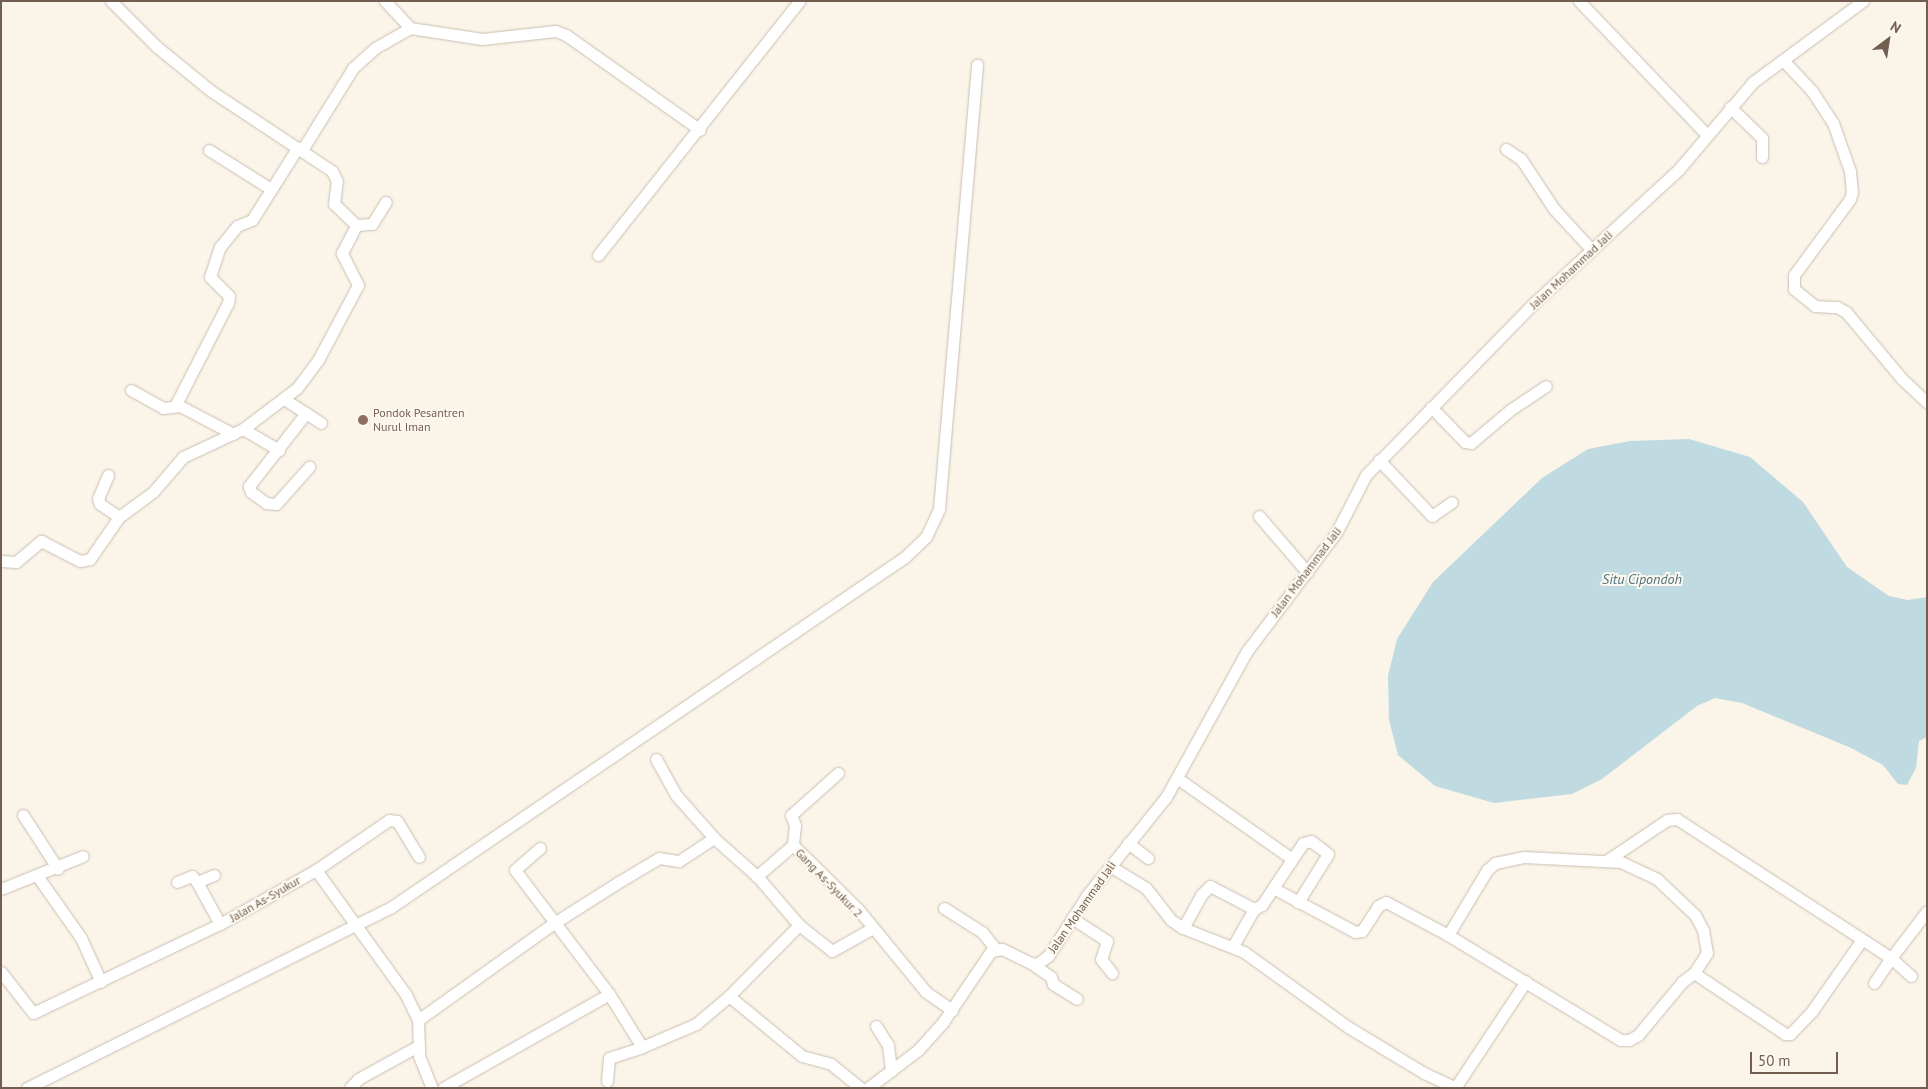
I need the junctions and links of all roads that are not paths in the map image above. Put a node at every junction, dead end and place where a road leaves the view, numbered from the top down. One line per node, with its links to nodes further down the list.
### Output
1 (111, 1): 12 (street)
2 (385, 1): 6 (street)
3 (798, 1): 10 (street)
4 (1863, 1): 7 (street, Jalan Mohammad Jali)
5 (1584, 3): 11 (street)
6 (410, 28): 10 (street); 12 (street)
7 (1783, 60): 9 (street, Jalan Mohammad Jali); 24 (street)
8 (977, 65): 70 (street)
9 (1730, 107): 11 (street, Jalan Mohammad Jali); 15 (street)
10 (700, 130): 20 (street)
11 (1707, 135): 19 (street, Jalan Mohammad Jali)
12 (300, 148): 16 (street); 18 (street)
13 (1506, 149): 19 (street)
14 (209, 150): 16 (street)
15 (1762, 157)
16 (272, 189): 25 (street)
17 (386, 202): 18 (street)
18 (356, 225): 23 (street)
19 (1591, 249): 26 (street, Jalan Mohammad Jali)
20 (598, 255)
21 (1546, 386): 26 (street)
22 (131, 390): 25 (street)
23 (284, 400): 27 (street); 29 (street)
24 (1927, 402)
25 (174, 406): 29 (street)
26 (1431, 407): 31 (street, Jalan Mohammad Jali)
27 (306, 413): 28 (street); 30 (street)
28 (321, 423)
29 (238, 432): 30 (street); 36 (street)
30 (279, 450): 32 (street)
31 (1380, 460): 34 (street); 38 (street, Jalan Mohammad Jali)
32 (309, 467)
33 (108, 475): 36 (street)
34 (1452, 502)
35 (1259, 516): 38 (street)
36 (119, 517): 37 (street)
37 (1, 561)
38 (1307, 572): 41 (street, Jalan Mohammad Jali)
39 (656, 759): 43 (street)
40 (838, 773): 45 (street, Gang As-Syukur 2)
41 (1177, 778): 44 (street, Jalan Mohammad Jali); 50 (street)
42 (23, 815): 53 (street)
43 (714, 838): 56 (street); 67 (street)
44 (1128, 843): 49 (street); 52 (street, Jalan Mohammad Jali)
45 (793, 845): 56 (street); 71 (street, Gang As-Syukur 2)
46 (540, 848): 67 (street)
47 (83, 856): 53 (street)
48 (419, 857): 54 (street)
49 (1148, 858)
50 (1292, 858): 60 (street); 62 (street)
51 (1606, 861): 73 (street); 74 (street); 81 (street)
52 (1110, 866): 66 (street, Jalan Mohammad Jali); 72 (street)
53 (58, 869): 57 (street)
54 (316, 870): 68 (street, Jalan As-Syukur); 70 (street, Jalan As-Syukur)
55 (214, 875): 59 (street)
56 (757, 876): 69 (street)
57 (38, 877): 61 (street); 84 (street)
58 (176, 882): 59 (street)
59 (197, 882): 68 (street)
60 (1273, 888): 62 (street); 64 (street)
61 (1, 890)
62 (1298, 902): 73 (street)
63 (944, 908): 76 (street)
64 (1254, 909): 72 (street); 75 (street)
65 (1927, 911): 77 (street)
66 (1072, 918): 78 (street, Jalan Mohammad Jali); 80 (street)
67 (554, 923): 86 (street); 90 (street)
68 (220, 924): 84 (street, Jalan As-Syukur)
69 (799, 925): 71 (street); 87 (street)
70 (356, 926): 90 (street, Jalan As-Syukur); 96 (street)
71 (871, 928): 89 (street, Gang As-Syukur 2)
72 (1183, 928): 75 (street)
73 (1448, 935): 83 (street)
74 (1861, 941): 77 (street); 81 (street)
75 (1233, 946): 102 (street)
76 (996, 949): 78 (street); 89 (street)
77 (1891, 958): 82 (street); 85 (street)
78 (1031, 963): 88 (street)
79 (1, 972): 84 (street, Jalan As-Syukur)
80 (1112, 973)
81 (1694, 973): 83 (street)
82 (1911, 976)
83 (1526, 981): 102 (street)
84 (102, 982)
85 (1874, 983)
86 (608, 994): 93 (street); 99 (street)
87 (729, 996): 93 (street); 100 (street)
88 (1077, 998)
89 (952, 1010): 94 (street)
90 (418, 1020): 92 (street, Jalan As-Syukur)
91 (876, 1026): 94 (street)
92 (418, 1046): 97 (street); 98 (street, Jalan As-Syukur)
93 (642, 1047): 95 (street)
94 (891, 1071): 101 (street)
95 (607, 1081)
96 (27, 1088)
97 (350, 1088)
98 (432, 1088)
99 (443, 1088)
100 (861, 1088)
101 (868, 1088)
102 (1455, 1088)

